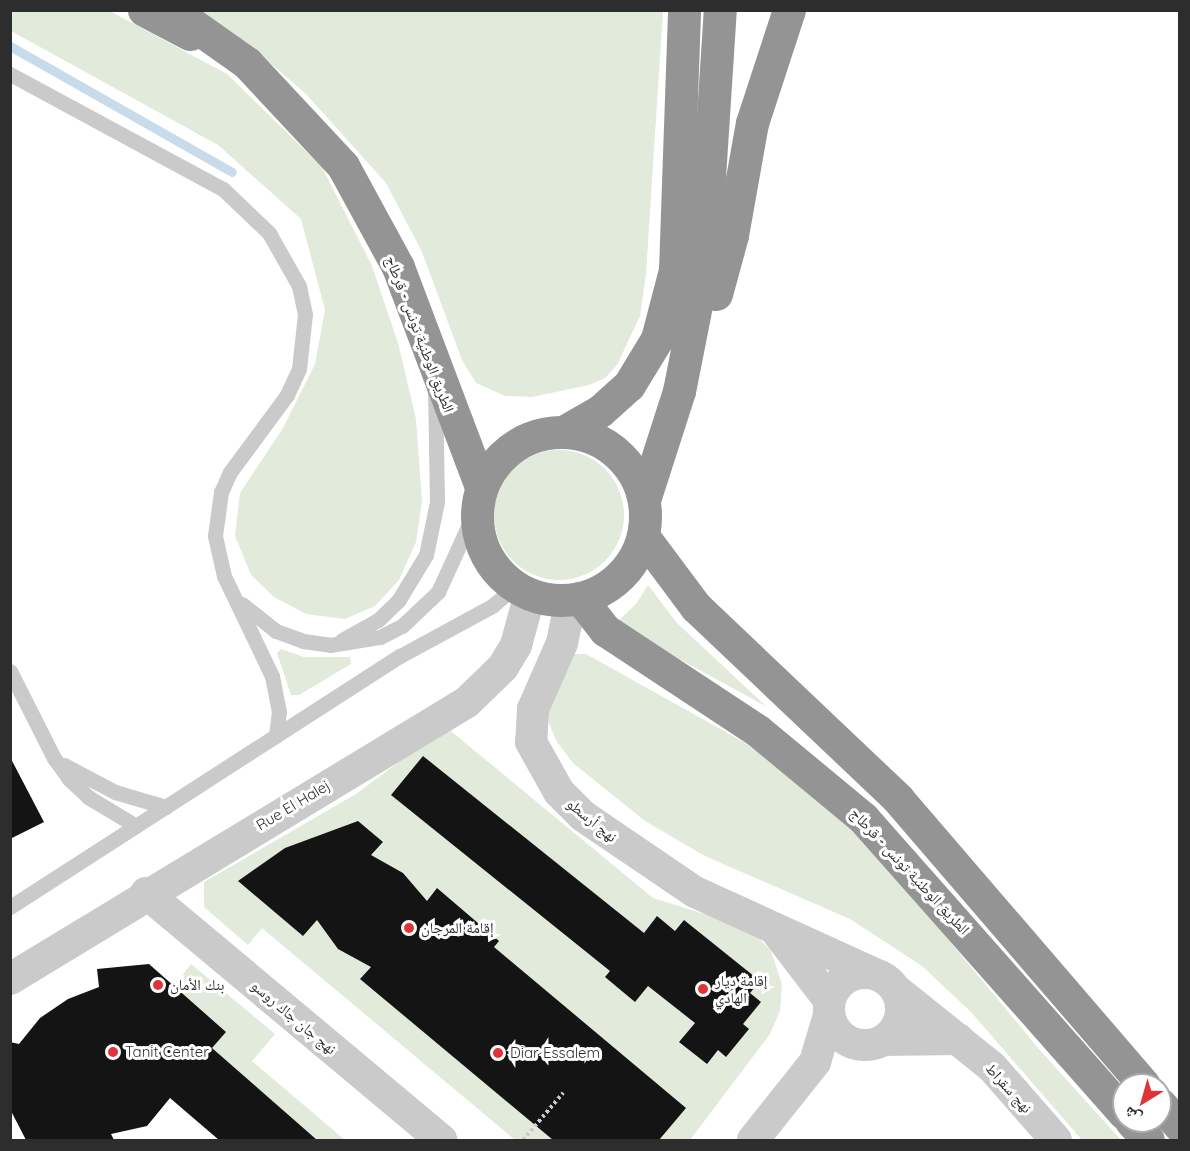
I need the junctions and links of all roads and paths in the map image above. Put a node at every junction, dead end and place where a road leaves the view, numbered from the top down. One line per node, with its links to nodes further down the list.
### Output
1 (144, 10): 6 (highway)
2 (172, 10): 6 (highway, الطريق الوطنية تونس - قرطاج)
3 (684, 10): 10 (highway)
4 (720, 10): 9 (highway)
5 (789, 10): 9 (highway)
6 (247, 63): 8 (highway, الطريق الوطنية تونس - قرطاج)
7 (10, 74): 15 (lane)
8 (434, 361): 11 (highway, الطريق الوطنية تونس - قرطاج); 17 (lane)
9 (679, 391): 12 (highway)
10 (565, 431): 11 (highway); 12 (highway)
11 (479, 497): 14 (highway, الطريق الوطنية تونس - قرطاج); 17 (lane)
12 (644, 500): 13 (highway)
13 (643, 536): 16 (highway); 32 (highway)
14 (523, 590): 16 (highway); 19 (lane); 23 (street, Rue El Halej)
15 (233, 594): 17 (lane); 19 (lane)
16 (576, 599): 25 (street, نهج أرسطو); 34 (highway, الطريق الوطنية تونس - قرطاج)
17 (330, 645)
18 (10, 671): 20 (lane)
19 (276, 736): 21 (lane)
20 (54, 758): 21 (lane); 22 (lane)
21 (166, 807): 22 (lane)
22 (136, 826): 24 (lane)
23 (146, 893): 26 (street, Rue El Halej); 35 (street, نهج جان جاك روسو)
24 (10, 907)
25 (775, 929): 27 (street, نهج أرسطو); 28 (street, نهج أرسطو)
26 (10, 979)
27 (884, 981): 28 (street); 29 (street, نهج سقراط); 30 (street)
28 (829, 1008): 30 (street); 31 (street)
29 (958, 1039): 30 (street); 38 (street, نهج سقراط)
30 (878, 1042): 31 (street)
31 (815, 1062): 37 (street)
32 (1134, 1073)
33 (562, 1093): 36 (path)
34 (1112, 1099)
35 (441, 1140)
36 (524, 1140)
37 (753, 1140)
38 (1056, 1140)

